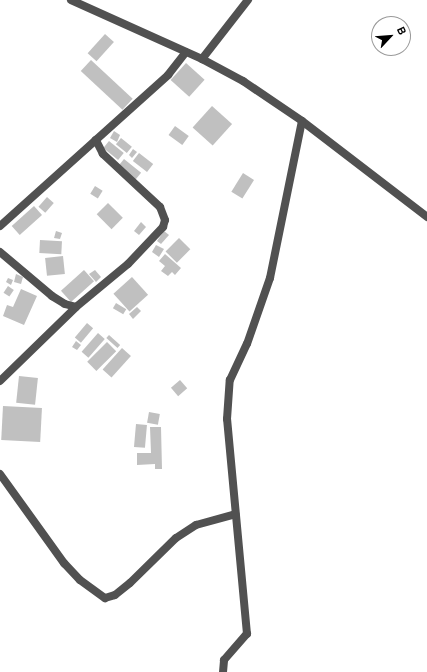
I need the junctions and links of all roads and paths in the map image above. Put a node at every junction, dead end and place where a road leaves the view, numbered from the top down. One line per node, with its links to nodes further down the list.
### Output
1 (71, 0): 3 (street)
2 (248, 0): 4 (street)
3 (186, 52): 4 (street); 6 (street)
4 (202, 59): 5 (street)
5 (302, 122): 7 (street); 13 (street)
6 (96, 140): 8 (street); 10 (street)
7 (427, 217)
8 (0, 226)
9 (0, 252): 10 (street)
10 (76, 307): 11 (street)
11 (0, 381)
12 (0, 474): 13 (street)
13 (236, 514): 14 (street)
14 (223, 672)

